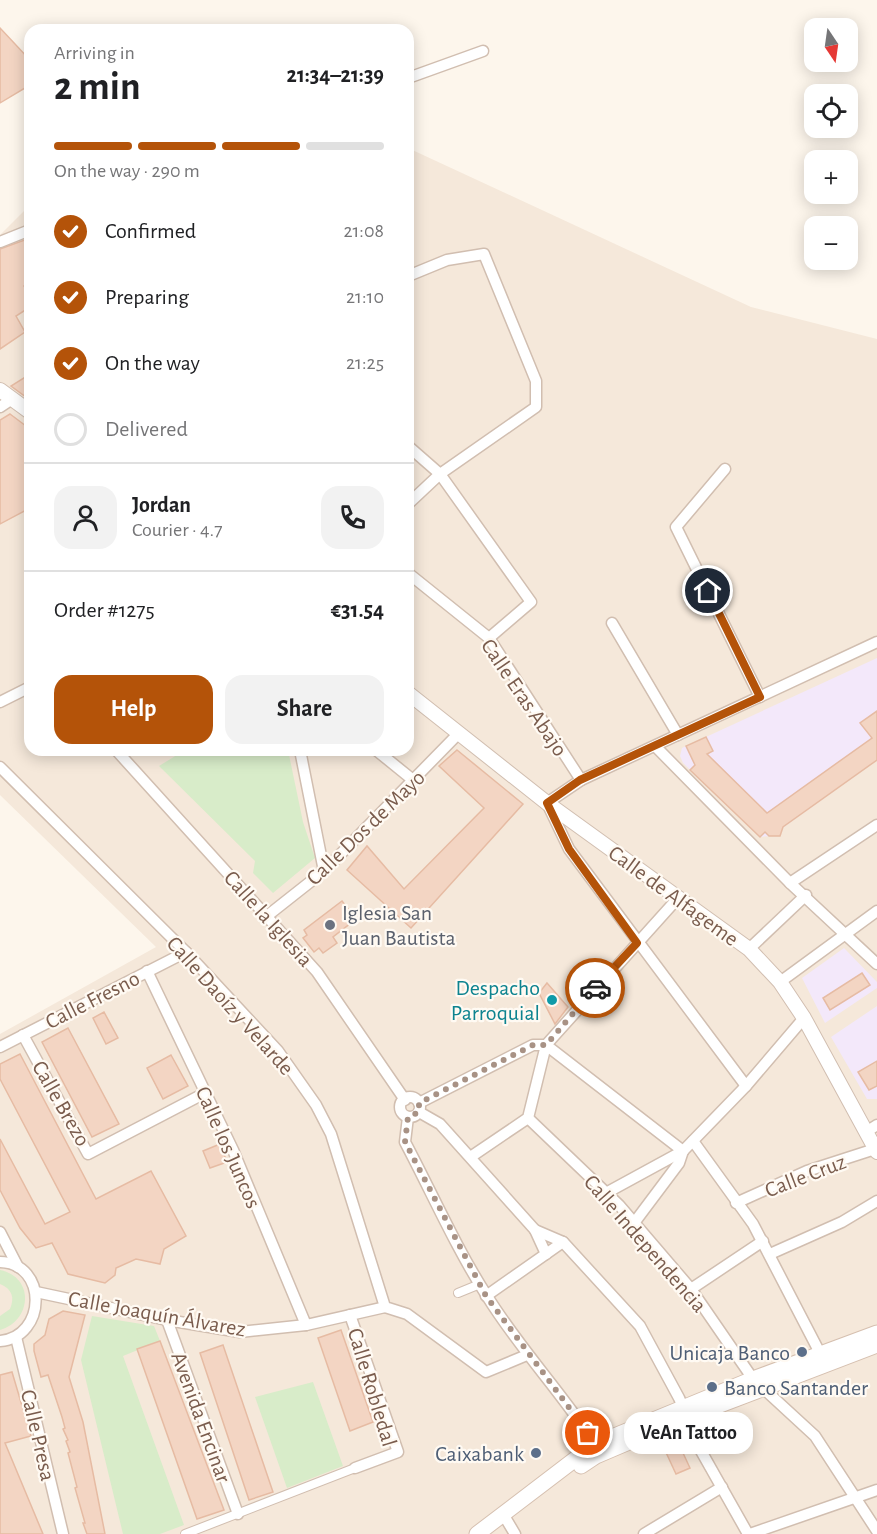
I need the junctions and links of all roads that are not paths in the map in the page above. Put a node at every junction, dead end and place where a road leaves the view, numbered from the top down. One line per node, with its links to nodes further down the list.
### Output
1 (483, 51): 2 (street)
2 (414, 76)
3 (24, 232): 4 (street)
4 (0, 242)
5 (414, 274): 12 (street)
6 (0, 390): 7 (street)
7 (12, 399): 8 (street); 9 (street)
8 (0, 407)
9 (24, 408)
10 (414, 451): 12 (street)
11 (725, 469): 19 (street)
12 (440, 474): 13 (street); 16 (street)
13 (414, 498)
14 (414, 578): 16 (street, Calle Eras Abajo)
15 (612, 623): 23 (street)
16 (489, 639): 30 (street, Calle Eras Abajo)
17 (877, 642): 19 (street)
18 (24, 690): 21 (street)
19 (760, 697): 23 (street)
20 (414, 698): 22 (street, Calle de Alfageme)
21 (0, 702)
22 (459, 734): 29 (street, Calle Dos de Mayo); 31 (street, Calle de Alfageme)
23 (678, 735): 24 (street)
24 (655, 746): 30 (street); 34 (street)
25 (121, 756): 38 (street, Calle la Iglesia)
26 (301, 756): 33 (street)
27 (383, 756): 29 (street)
28 (0, 766): 42 (street, Calle Daoíz y Velarde)
29 (413, 780): 33 (street, Calle Dos de Mayo)
30 (580, 780): 31 (street)
31 (547, 803): 36 (street, Calle de Alfageme); 40 (street)
32 (877, 825): 34 (street)
33 (324, 871): 38 (street, Calle Dos de Mayo)
34 (790, 883): 35 (street)
35 (806, 895): 39 (street); 41 (street)
36 (678, 898): 40 (street); 41 (street, Calle de Alfageme)
37 (877, 911): 39 (street)
38 (267, 916): 52 (street, Calle la Iglesia)
39 (846, 933): 43 (street); 45 (street)
40 (637, 943): 48 (street); 50 (street)
41 (749, 949): 45 (street, Calle de Alfageme)
42 (186, 952): 44 (street, Calle Fresno); 78 (street, Calle Daoíz y Velarde)
43 (877, 964)
44 (147, 972): 47 (street, Calle Fresno); 51 (street, Calle los Juncos)
45 (780, 982): 46 (street, Calle de Alfageme)
46 (804, 1018): 50 (street); 56 (street, Calle de Alfageme)
47 (23, 1035): 49 (street, Calle Fresno); 51 (street, Calle Brezo)
48 (546, 1045): 53 (street); 55 (street); 58 (street)
49 (0, 1047)
50 (746, 1086): 57 (street)
51 (206, 1093): 81 (street, Calle los Juncos)
52 (405, 1100): 53 (street); 54 (street)
53 (419, 1107): 54 (street); 60 (street)
54 (408, 1117): 73 (street)
55 (528, 1118): 60 (street); 61 (street, Calle Independencia)
56 (872, 1128): 59 (street, Calle de Alfageme)
57 (693, 1141): 58 (street); 63 (street)
58 (682, 1151): 61 (street); 64 (street)
59 (876, 1151): 63 (street, Calle Cruz)
60 (472, 1156): 65 (street)
61 (606, 1193): 64 (street, Calle Independencia)
62 (877, 1201): 70 (street)
63 (736, 1203): 67 (street)
64 (634, 1223): 74 (street, Calle Independencia)
65 (535, 1230): 68 (street); 69 (street)
66 (0, 1232): 72 (street)
67 (763, 1241): 70 (street); 74 (street)
68 (563, 1242): 69 (street); 89 (street)
69 (546, 1254): 77 (street)
70 (770, 1254): 87 (street)
71 (0, 1262): 72 (street)
72 (18, 1267): 75 (street)
73 (480, 1284): 76 (street); 77 (street)
74 (691, 1289): 88 (street, Calle Independencia)
75 (36, 1292): 80 (street, Calle Joaquín Álvarez); 83 (street)
76 (458, 1293)
77 (486, 1296): 86 (street)
78 (385, 1306): 79 (street, Calle Joaquín Álvarez); 86 (street)
79 (350, 1316): 81 (street, Calle Joaquín Álvarez); 91 (street, Calle Robledal)
80 (167, 1320): 81 (street, Calle Joaquín Álvarez); 96 (street, Avenida Encinar)
81 (306, 1326)
82 (877, 1333): 87 (main road)
83 (16, 1337): 84 (street); 99 (street, Calle Presa)
84 (0, 1341)
85 (877, 1345): 88 (main road)
86 (527, 1354): 90 (street)
87 (821, 1354): 88 (main road)
88 (758, 1384): 89 (main road); 95 (street, Calle Independencia)
89 (683, 1413): 90 (main road); 92 (street); 93 (main road)
90 (595, 1444): 93 (main road); 97 (main road)
91 (355, 1468): 96 (street)
92 (722, 1487): 103 (street); 104 (street)
93 (551, 1488): 97 (main road)
94 (877, 1490): 95 (street)
95 (855, 1498): 98 (street, Calle Independencia); 104 (street)
96 (238, 1514): 100 (street)
97 (509, 1523): 101 (main road); 102 (main road)
98 (877, 1531)
99 (63, 1534)
100 (185, 1534)
101 (477, 1534)
102 (493, 1534)
103 (644, 1534)
104 (749, 1534)

